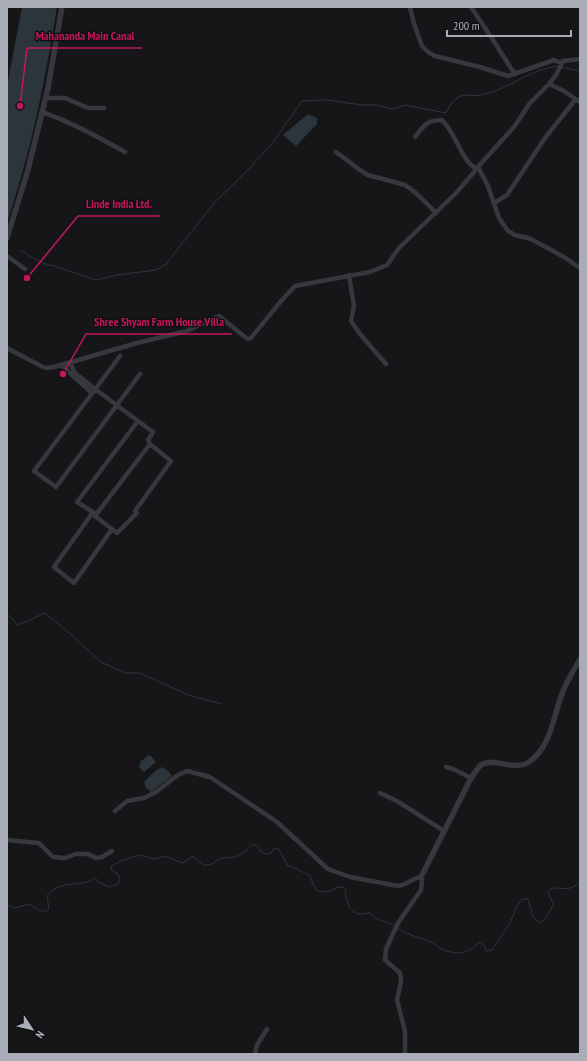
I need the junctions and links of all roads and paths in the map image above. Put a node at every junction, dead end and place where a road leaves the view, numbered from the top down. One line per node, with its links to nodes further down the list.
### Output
1 (62, 7): 8 (street)
2 (410, 7): 6 (street)
3 (471, 7): 6 (street)
4 (580, 59): 5 (street)
5 (562, 63): 6 (street); 7 (street)
6 (516, 74)
7 (549, 84): 9 (street); 16 (street)
8 (46, 98): 11 (street); 12 (street)
9 (575, 100): 10 (street); 17 (street)
10 (580, 102)
11 (104, 108)
12 (42, 112): 14 (street); 19 (street)
13 (415, 137): 16 (street)
14 (124, 152)
15 (336, 152): 18 (street)
16 (477, 168): 17 (street); 18 (street)
17 (494, 203): 21 (street)
18 (436, 213): 23 (street)
19 (7, 238)
20 (7, 256): 22 (street)
21 (580, 268)
22 (26, 269)
23 (348, 275): 26 (street); 27 (street)
24 (7, 348): 28 (street)
25 (120, 356): 30 (street)
26 (70, 363): 28 (street); 30 (street)
27 (386, 364)
28 (62, 366): 30 (street)
29 (140, 374): 31 (street)
30 (94, 391): 31 (street); 31 (street)
31 (117, 405): 32 (street)
32 (138, 421): 33 (street); 34 (street)
33 (150, 444): 34 (street); 35 (street)
34 (94, 514): 35 (street); 35 (street)
35 (112, 529)
36 (580, 659): 38 (street)
37 (446, 767): 38 (street)
38 (472, 778): 41 (street)
39 (380, 793): 41 (street)
40 (115, 811): 44 (street)
41 (444, 831): 44 (street)
42 (7, 840): 43 (street)
43 (112, 851)
44 (421, 877): 47 (street)
45 (267, 1029): 46 (street)
46 (255, 1054)
47 (405, 1054)

